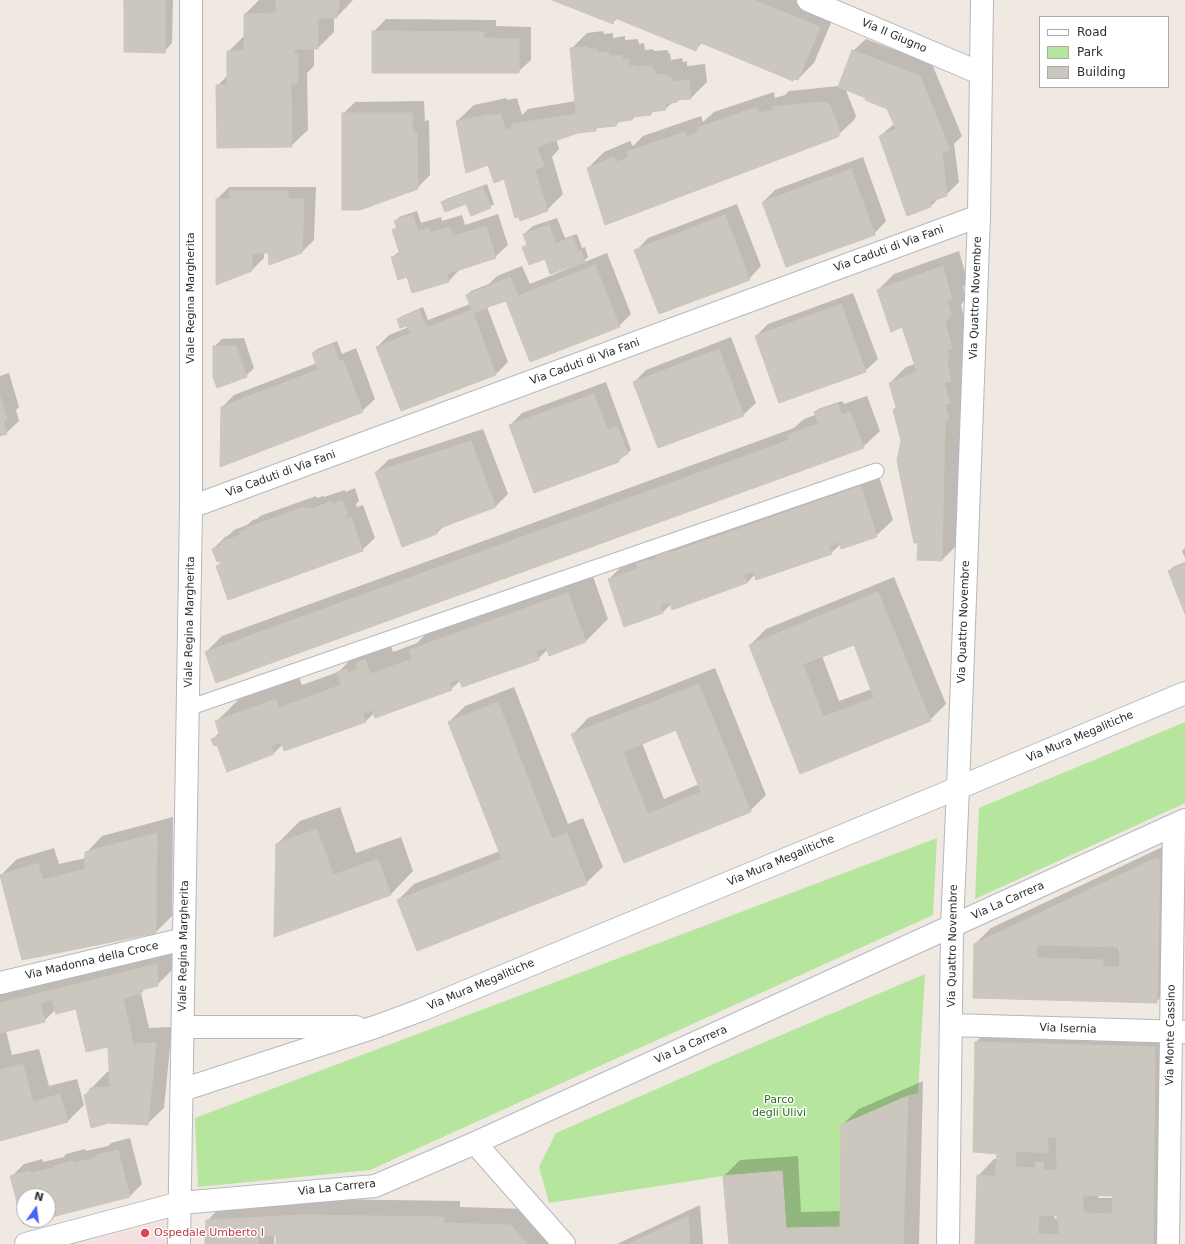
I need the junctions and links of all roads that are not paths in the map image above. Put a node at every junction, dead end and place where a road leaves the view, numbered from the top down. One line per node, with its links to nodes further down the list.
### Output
1 (191, 0): 7 (street, Viale Regina Margherita)
2 (808, 0): 4 (street, Via II Giugno)
3 (982, 0): 4 (street, Via Quattro Novembre)
4 (980, 73): 5 (street, Via Quattro Novembre)
5 (979, 216): 7 (street, Via Caduti di Via Fani); 10 (street, Via Quattro Novembre)
6 (876, 471): 9 (lane)
7 (191, 507): 9 (street, Viale Regina Margherita)
8 (1185, 693): 10 (street, Via Mura Megalitiche)
9 (188, 708): 13 (street, Viale Regina Margherita)
10 (958, 788): 12 (street, Via Quattro Novembre); 17 (street, Via Mura Megalitiche)
11 (1180, 823): 12 (street, Via La Carrera); 18 (street, Via Monte Cassino)
12 (952, 926): 15 (street, Via Quattro Novembre); 20 (street, Via La Carrera)
13 (184, 939): 14 (street, Via Madonna della Croce); 16 (street, Viale Regina Margherita)
14 (0, 983)
15 (951, 1025): 18 (street, Via Isernia); 25 (street, Via Quattro Novembre)
16 (183, 1027): 17 (street); 19 (street, Viale Regina Margherita)
17 (375, 1027): 19 (street, Via Mura Megalitiche)
18 (1178, 1032): 26 (street, Via Monte Cassino)
19 (182, 1090): 21 (street, Viale Regina Margherita)
20 (475, 1143): 21 (street, Via La Carrera); 24 (street)
21 (180, 1203): 22 (street, Via La Carrera); 23 (street, Viale Regina Margherita)
22 (26, 1244)
23 (178, 1244)
24 (564, 1244)
25 (948, 1244)
26 (1168, 1244)

